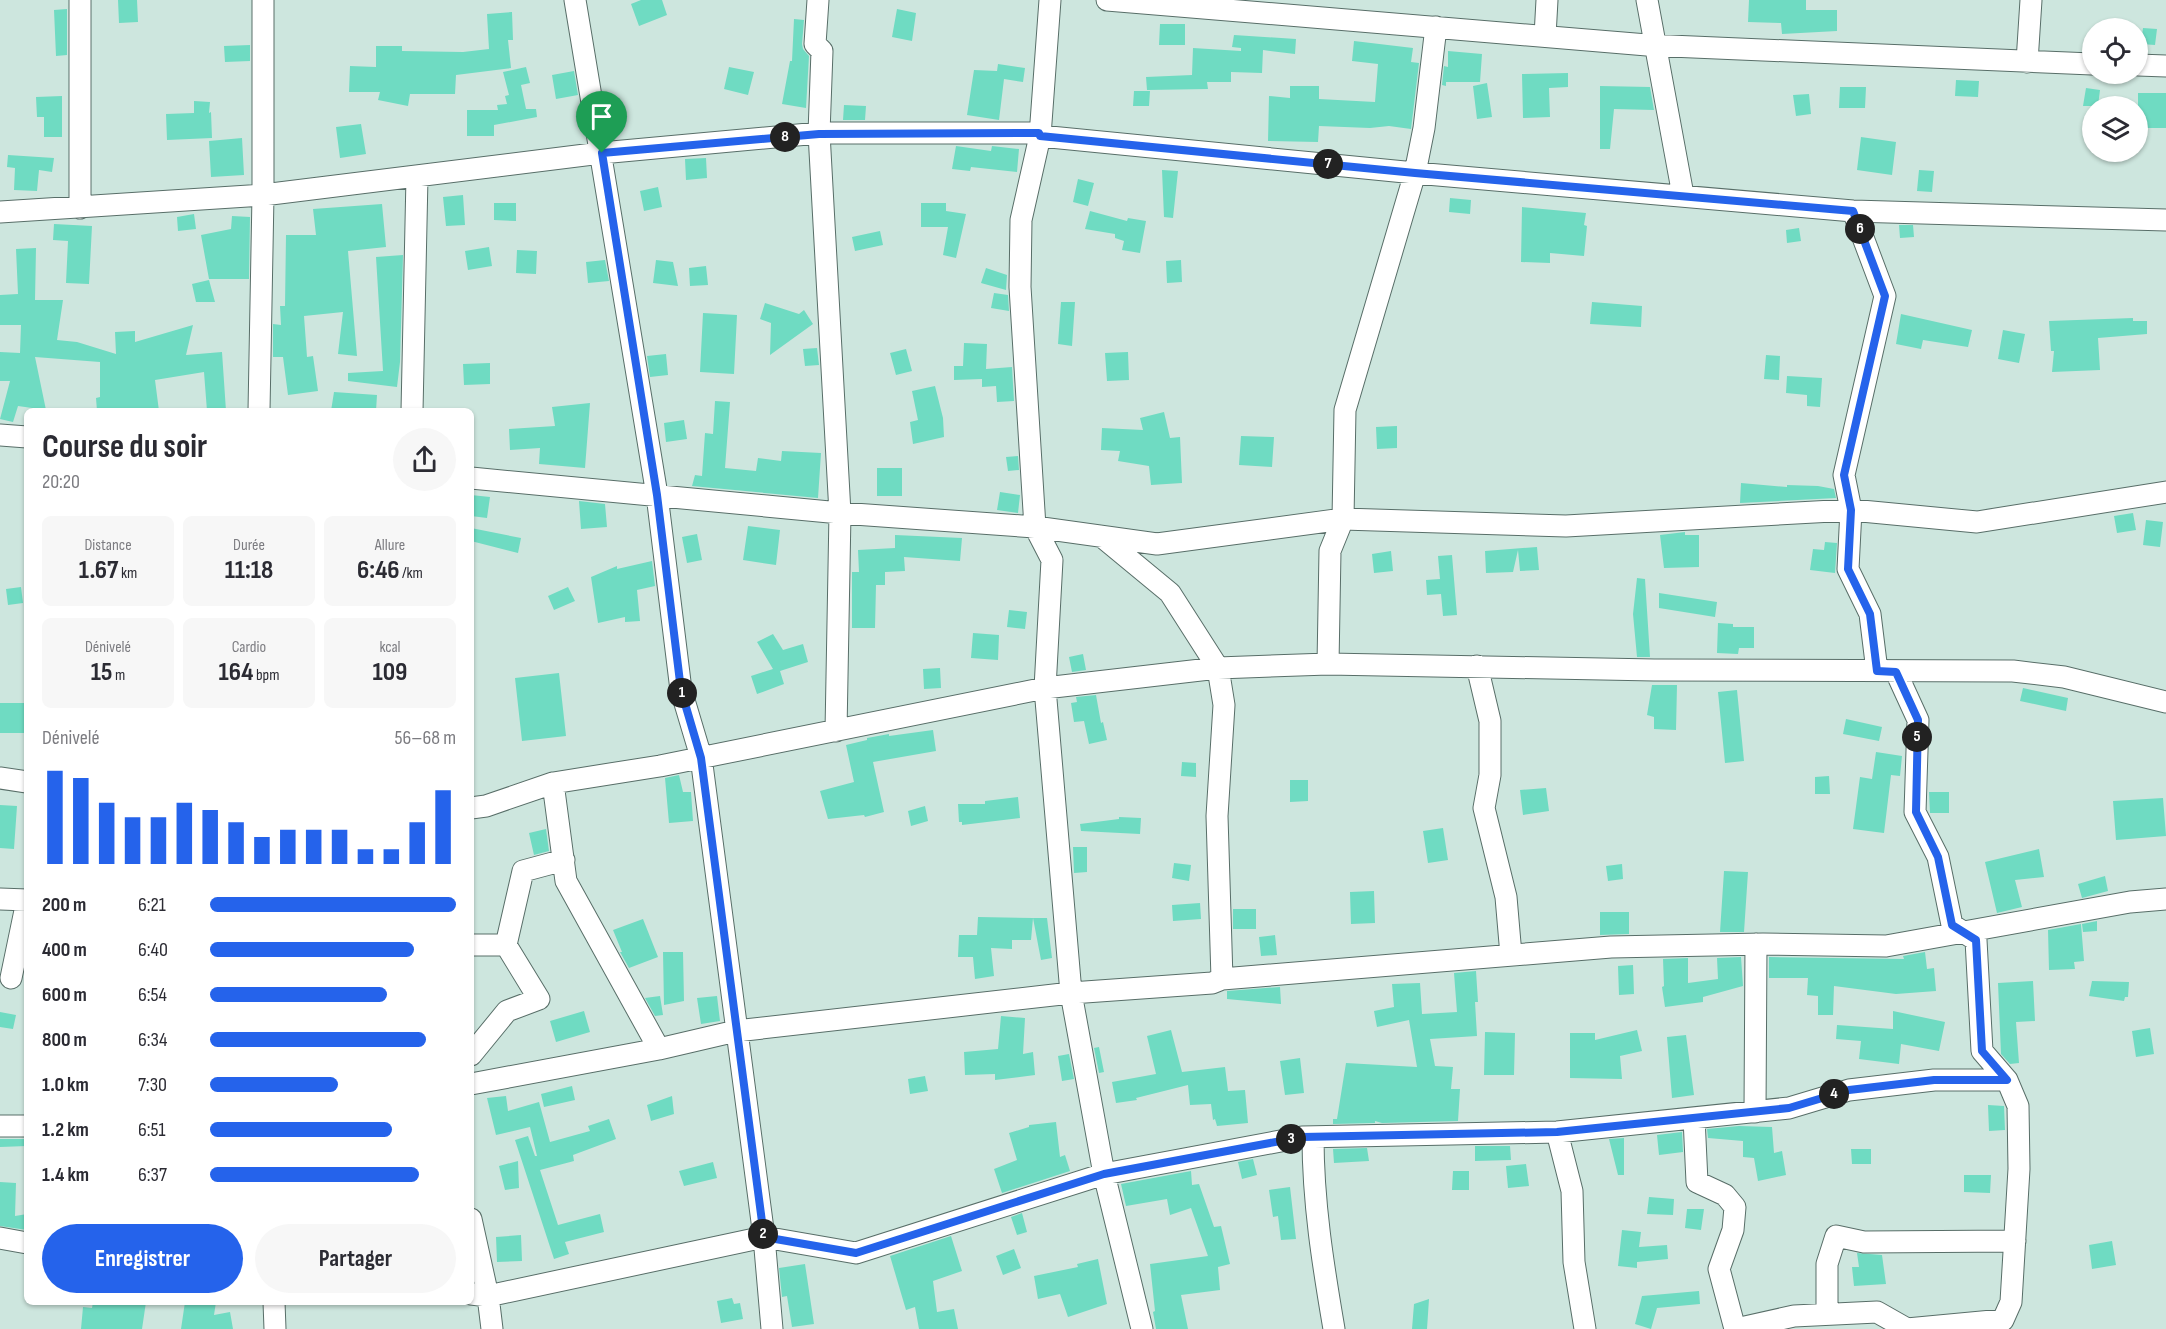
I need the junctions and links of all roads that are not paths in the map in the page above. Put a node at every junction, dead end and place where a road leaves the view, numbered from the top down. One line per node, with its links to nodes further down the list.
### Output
1 (80, 0): 25 (street)
2 (262, 0): 23 (street)
3 (575, 0): 20 (street)
4 (818, 0): 18 (street)
5 (1050, 0): 19 (street)
6 (1107, 0): 10 (street)
7 (1547, 0): 12 (street)
8 (1647, 0): 13 (street)
9 (2031, 0): 14 (street)
10 (1344, 10): 11 (street)
11 (1436, 27): 12 (street); 21 (street)
12 (1545, 36): 13 (street)
13 (1655, 45): 14 (street); 24 (street)
14 (2027, 62): 15 (street)
15 (2082, 64)
16 (2148, 65): 17 (street)
17 (2166, 66)
18 (819, 134): 19 (street); 20 (street); 37 (street)
19 (1040, 136): 21 (street); 39 (street)
20 (602, 153): 22 (street); 35 (street)
21 (1415, 173): 24 (street); 38 (street)
22 (417, 177): 23 (street); 30 (street)
23 (263, 195): 25 (street); 29 (street)
24 (1683, 195): 26 (street)
25 (80, 208): 27 (street)
26 (1853, 211): 28 (street); 36 (street)
27 (0, 212)
28 (2166, 220)
29 (259, 408)
30 (412, 408)
31 (0, 435): 32 (street)
32 (24, 437)
33 (474, 478): 35 (street)
34 (2166, 492): 36 (street)
35 (657, 495): 37 (street); 48 (street)
36 (1851, 510): 38 (street); 44 (street)
37 (840, 513): 39 (street); 47 (street)
38 (1343, 519): 40 (street); 41 (street)
39 (1035, 527): 40 (street); 45 (street)
40 (1101, 536): 43 (street)
41 (1328, 664): 42 (street); 43 (street)
42 (1477, 666): 44 (street); 62 (street)
43 (1218, 668): 45 (street); 64 (street)
44 (1887, 671): 46 (street); 58 (street)
45 (1045, 688): 47 (street); 65 (street)
46 (2166, 702)
47 (836, 731): 48 (street)
48 (701, 758): 51 (street); 66 (street)
49 (0, 778): 50 (street)
50 (24, 782)
51 (553, 783): 52 (street); 53 (street)
52 (474, 808)
53 (564, 860): 61 (street); 67 (street)
54 (0, 899): 56 (street)
55 (2166, 899): 58 (street)
56 (24, 901)
57 (24, 915): 63 (street)
58 (1964, 933): 59 (street); 69 (street)
59 (1756, 944): 62 (street); 71 (street)
60 (474, 945): 61 (street)
61 (506, 945): 68 (street)
62 (1511, 955): 64 (street)
63 (11, 978)
64 (1222, 979): 65 (street)
65 (1071, 993): 66 (street); 77 (street)
66 (736, 1031): 67 (street); 78 (street)
67 (659, 1048): 70 (street)
68 (474, 1051)
69 (2007, 1080): 71 (street); 80 (street)
70 (474, 1083)
71 (1755, 1112): 72 (street)
72 (1694, 1118): 75 (street); 93 (street)
73 (0, 1126): 74 (street)
74 (24, 1126)
75 (1557, 1132): 76 (street); 92 (street)
76 (1313, 1137): 77 (street); 91 (street)
77 (1104, 1174): 78 (street); 90 (street)
78 (764, 1237): 83 (street); 89 (street)
79 (0, 1238): 81 (street)
80 (2015, 1241): 85 (street); 85 (street)
81 (24, 1242)
82 (474, 1244): 83 (street)
83 (480, 1295): 88 (street)
84 (274, 1305): 87 (street)
85 (1827, 1314): 86 (street)
86 (1778, 1324): 93 (street)
87 (275, 1329)
88 (492, 1329)
89 (772, 1329)
90 (1142, 1329)
91 (1334, 1329)
92 (1585, 1329)
93 (1735, 1329)

